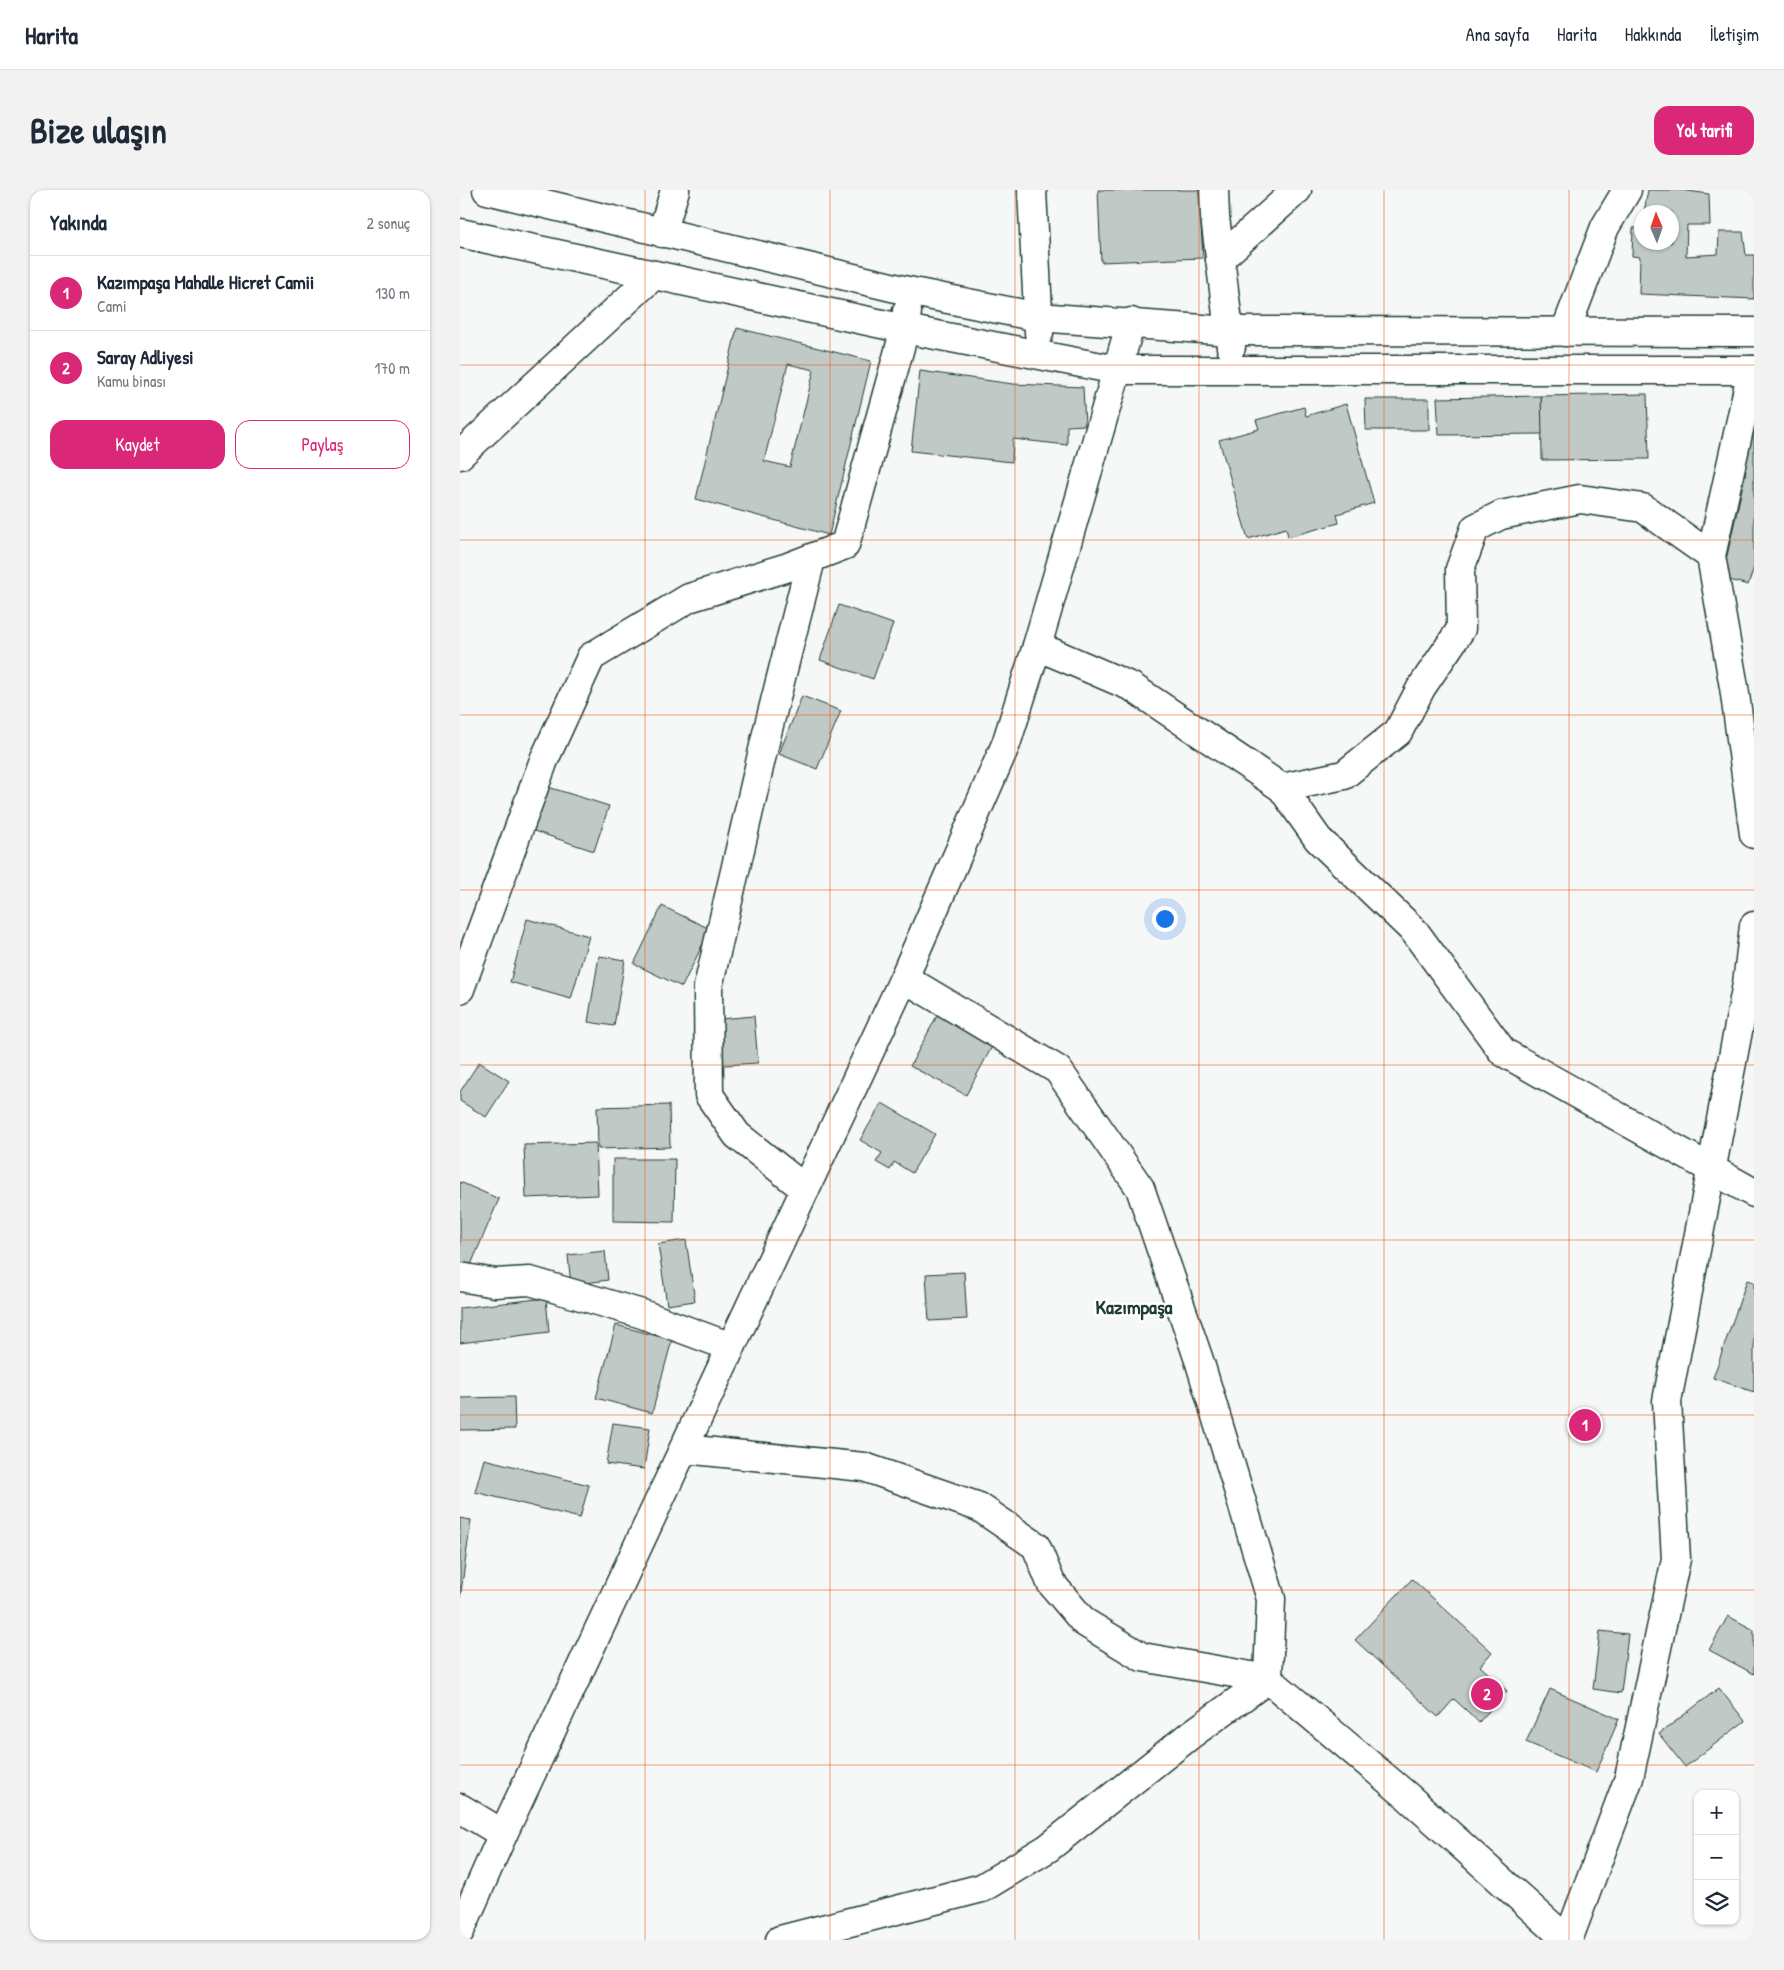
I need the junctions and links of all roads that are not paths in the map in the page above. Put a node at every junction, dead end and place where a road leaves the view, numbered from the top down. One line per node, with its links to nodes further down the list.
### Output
1 (487, 190): 8 (street)
2 (675, 190): 8 (street)
3 (1032, 190): 12 (street)
4 (1214, 190): 9 (street)
5 (1297, 190): 9 (street)
6 (1627, 190): 16 (street)
7 (460, 233): 10 (street)
8 (662, 233): 11 (street)
9 (1220, 259): 15 (street)
10 (654, 275): 14 (street); 22 (street)
11 (908, 291): 12 (street); 14 (street)
12 (1038, 317): 13 (street); 18 (street)
13 (1131, 322): 15 (street); 19 (street)
14 (905, 329): 18 (street); 24 (street)
15 (1230, 331): 16 (street); 20 (street)
16 (1565, 332): 17 (street)
17 (1754, 332)
18 (1039, 354): 19 (street)
19 (1116, 370): 20 (street); 25 (street)
20 (1233, 370): 21 (street)
21 (1753, 370): 23 (street)
22 (460, 454)
23 (1711, 556): 26 (street); 28 (street)
24 (810, 559): 32 (street); 34 (street)
25 (1037, 646): 28 (street); 31 (street)
26 (1739, 724): 27 (street); 29 (street)
27 (1754, 760)
28 (1282, 788): 33 (street)
29 (1754, 834)
30 (1754, 926): 33 (street)
31 (904, 978): 34 (street); 39 (street)
32 (460, 989)
33 (1711, 1168): 35 (street); 44 (street)
34 (805, 1189): 37 (street)
35 (1754, 1193)
36 (460, 1277): 37 (street)
37 (731, 1347): 38 (street)
38 (684, 1449): 39 (street); 41 (street)
39 (1268, 1679): 43 (street); 44 (street)
40 (460, 1808): 41 (street)
41 (504, 1834): 42 (street)
42 (460, 1931)
43 (780, 1940)
44 (1567, 1940)

